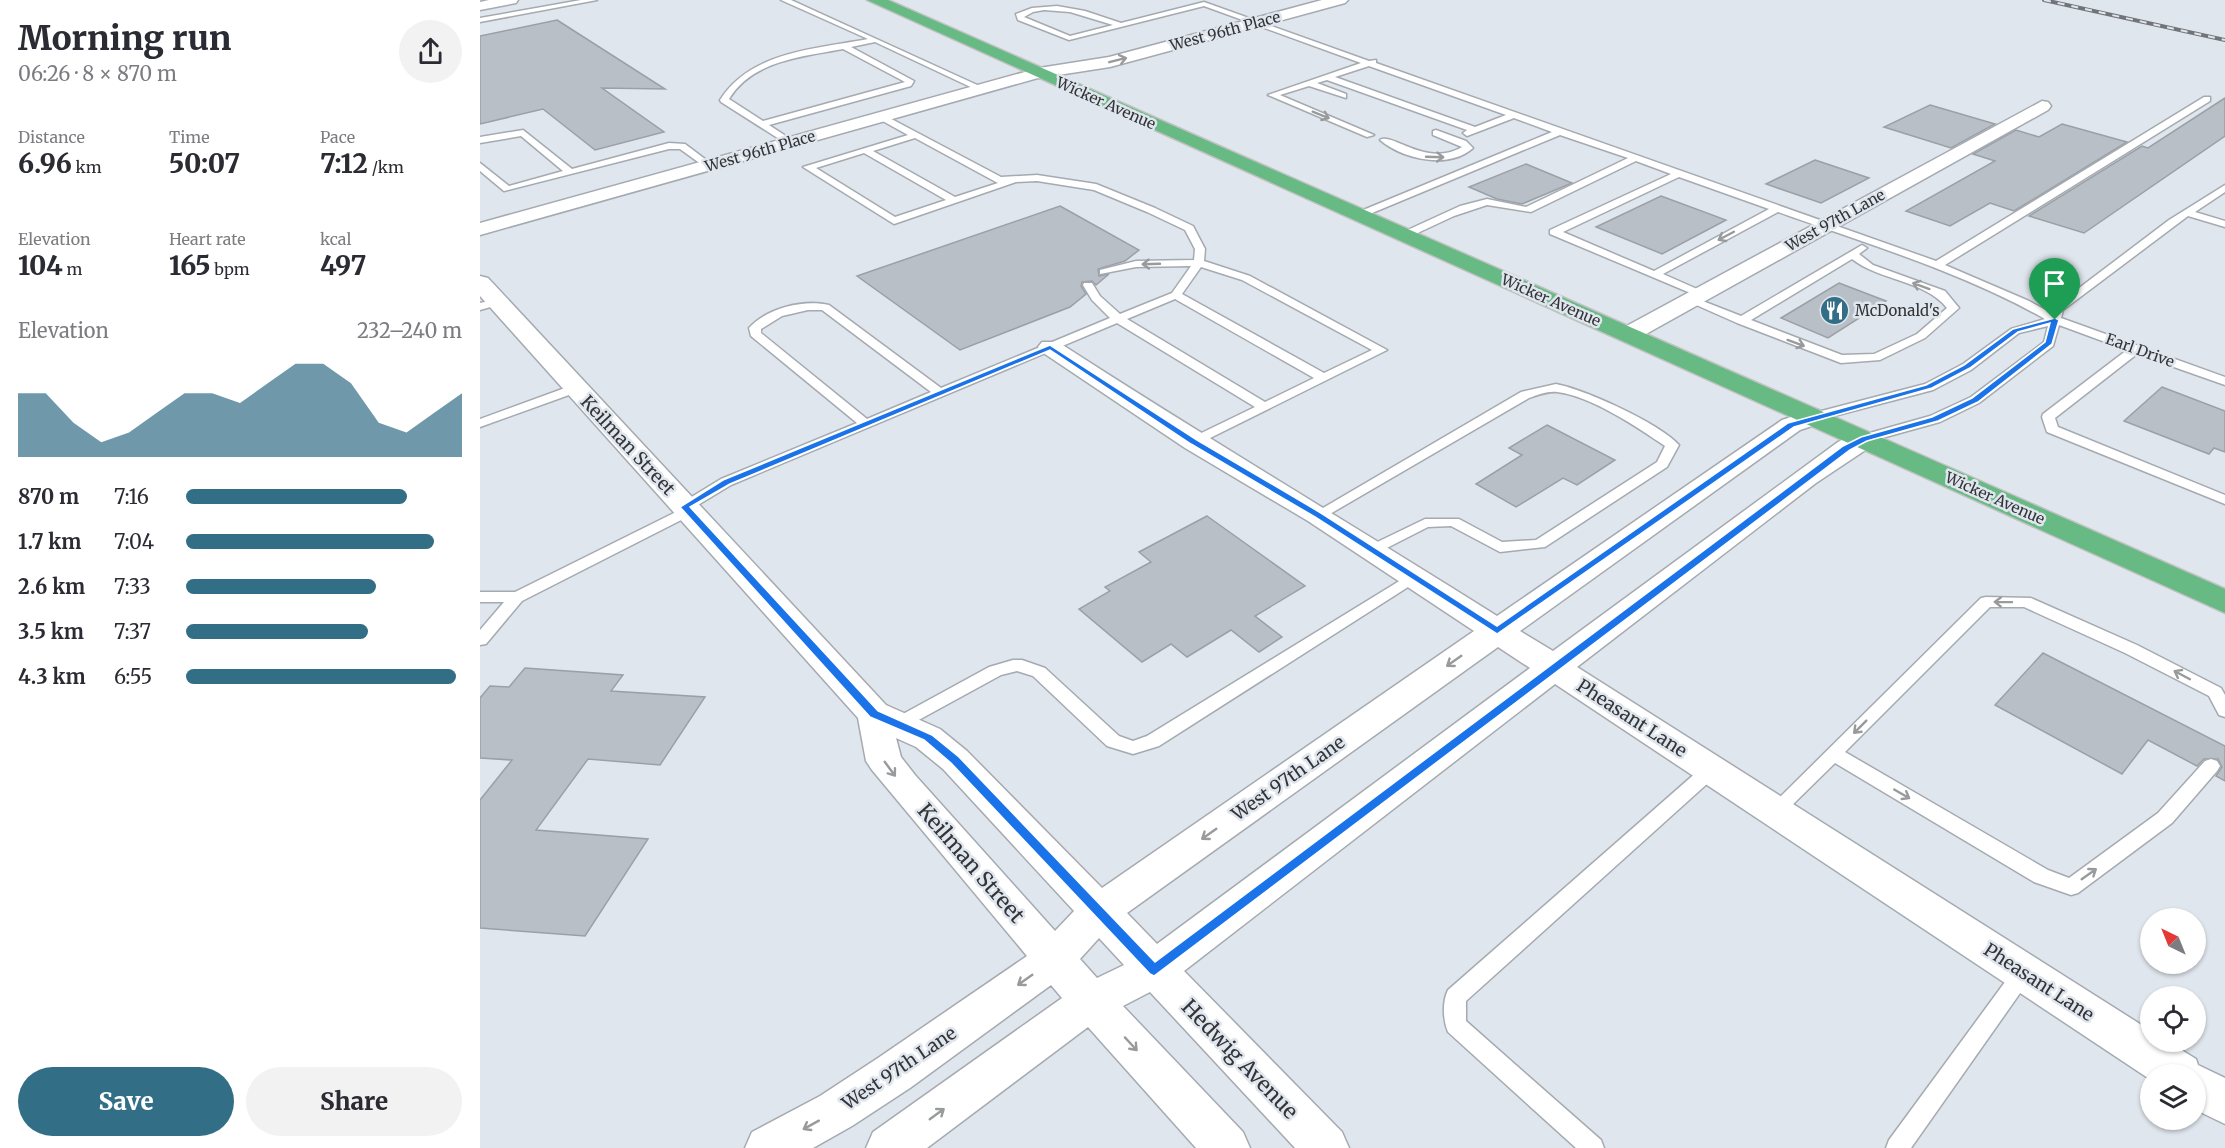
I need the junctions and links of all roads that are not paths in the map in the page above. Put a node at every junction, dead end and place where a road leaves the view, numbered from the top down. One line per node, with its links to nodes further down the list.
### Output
1 (511, 0): 11 (street)
2 (539, 0): 9 (lane)
3 (593, 0): 9 (lane)
4 (785, 0): 16 (lane)
5 (1218, 0): 10 (lane)
6 (1290, 0): 12 (street, West 96th Place)
7 (1340, 0): 14 (street, West 96th Place)
8 (881, 1): 19 (highway, Wicker Avenue)
9 (566, 3): 13 (lane)
10 (1204, 4): 12 (lane, Earl Drive); 15 (lane)
11 (480, 6)
12 (1233, 14): 14 (lane, Earl Drive); 19 (street, West 96th Place)
13 (480, 20)
14 (1258, 22): 18 (lane, Earl Drive); 19 (street, West 96th Place, one-way to 14)
15 (1120, 25): 15 (lane)
16 (876, 40): 17 (lane); 22 (lane)
17 (844, 46): 28 (lane); 28 (lane)
18 (1373, 62): 20 (lane); 26 (lane, Earl Drive)
19 (1039, 73): 22 (street, West 96th Place); 49 (highway, Wicker Avenue)
20 (1328, 77): 21 (lane); 29 (lane)
21 (1309, 83): 23 (lane); 33 (lane, one-way to 33)
22 (982, 89): 27 (street, West 96th Place)
23 (1343, 96)
24 (2207, 99): 57 (lane)
25 (2042, 106): 51 (street, West 97th Lane)
26 (1517, 114): 29 (lane); 30 (lane, Earl Drive)
27 (882, 117): 32 (lane); 37 (street, West 96th Place)
28 (762, 124): 37 (lane)
29 (1475, 130): 34 (lane)
30 (1560, 132): 39 (lane, Earl Drive); 49 (lane)
31 (1436, 133): 34 (lane)
32 (916, 135): 38 (lane); 44 (lane)
33 (1370, 135)
34 (1453, 139): 36 (lane, one-way to 34)
35 (480, 140): 42 (lane)
36 (1384, 140)
37 (790, 142): 40 (street, West 96th Place)
38 (865, 150): 46 (lane); 46 (lane)
39 (1636, 158): 43 (lane, Earl Drive); 53 (lane)
40 (708, 165): 42 (lane); 52 (street, West 96th Place)
41 (480, 166): 42 (lane)
42 (570, 172)
43 (1679, 174): 47 (lane, Earl Drive); 59 (lane)
44 (1015, 180): 46 (lane); 56 (lane)
45 (2225, 188): 48 (lane)
46 (955, 201)
47 (1777, 209): 51 (lane, Earl Drive); 59 (lane, one-way to 59)
48 (2188, 213): 50 (lane); 65 (lane)
49 (1360, 215): 53 (highway, Wicker Avenue)
50 (2225, 224)
51 (1825, 226): 54 (lane, Earl Drive); 62 (street, West 97th Lane)
52 (480, 229)
53 (1405, 235): 67 (highway, Wicker Avenue)
54 (1871, 242): 55 (lane); 57 (lane, Earl Drive)
55 (1854, 255): 66 (lane); 66 (lane, one-way to 55)
56 (1200, 262): 58 (lane, one-way to 58); 61 (lane); 70 (lane)
57 (1937, 265): 65 (lane, Earl Drive)
58 (1104, 272)
59 (1654, 274): 62 (lane)
60 (1088, 285): 64 (lane)
61 (1176, 295): 64 (lane); 70 (lane)
62 (1695, 297): 66 (lane); 67 (street, West 97th Lane)
63 (486, 298): 72 (street, Keilman Street)
64 (1118, 319): 68 (lane); 74 (lane)
65 (2055, 320): 69 (lane, Earl Drive); 75 (lane); 78 (lane)
66 (1742, 321)
67 (1629, 334): 75 (highway, Wicker Avenue)
68 (1050, 347): 73 (lane); 79 (street, Pheasant Lane)
69 (2136, 349): 71 (lane, Earl Drive); 80 (lane)
70 (1323, 378): 74 (lane)
71 (2225, 381)
72 (576, 388): 76 (lane); 81 (street, Keilman Street)
73 (940, 393): 77 (lane); 77 (lane)
74 (1264, 407): 79 (lane)
75 (1815, 417): 78 (highway, Wicker Avenue); 88 (street, West 97th Lane)
76 (480, 423)
77 (866, 424): 81 (lane)
78 (1864, 439): 87 (highway, Wicker Avenue); 90 (street)
79 (1194, 442): 82 (street, Pheasant Lane)
80 (2225, 500)
81 (687, 509): 86 (lane); 92 (street, Keilman Street)
82 (1318, 515): 83 (street, Pheasant Lane); 83 (lane)
83 (1372, 550): 84 (street, Pheasant Lane)
84 (1414, 577): 88 (street, Pheasant Lane); 92 (lane)
85 (480, 597): 86 (lane)
86 (517, 597): 89 (lane)
87 (2225, 602)
88 (1497, 631): 90 (street, Pheasant Lane); 97 (street, West 97th Lane, one-way to 97)
89 (480, 640)
90 (1555, 669): 95 (street, Pheasant Lane); 99 (street)
91 (2225, 711): 93 (lane, one-way to 93)
92 (886, 719): 97 (street, Keilman Street); 98 (street, Keilman Street, one-way to 98)
93 (1833, 753): 94 (lane, one-way to 94); 96 (lane)
94 (2211, 766)
95 (1712, 769): 96 (street, Pheasant Lane); 109 (lane)
96 (1776, 810): 100 (street, Pheasant Lane)
97 (1099, 911): 98 (street, West 97th Lane); 99 (street, Keilman Street)
98 (1055, 959): 101 (street, Keilman Street); 105 (street, West 97th Lane, one-way to 105)
99 (1154, 970): 101 (street); 108 (street, Hedwig Avenue)
100 (2023, 972): 102 (street, Pheasant Lane); 110 (lane)
101 (1091, 1001): 106 (street, one-way to 101); 107 (street, one-way to 107)
102 (2165, 1064)
103 (2206, 1092): 104 (street)
104 (2225, 1104)
105 (768, 1148)
106 (889, 1148)
107 (1227, 1148)
108 (1326, 1148)
109 (1593, 1148)
110 (1897, 1148)

